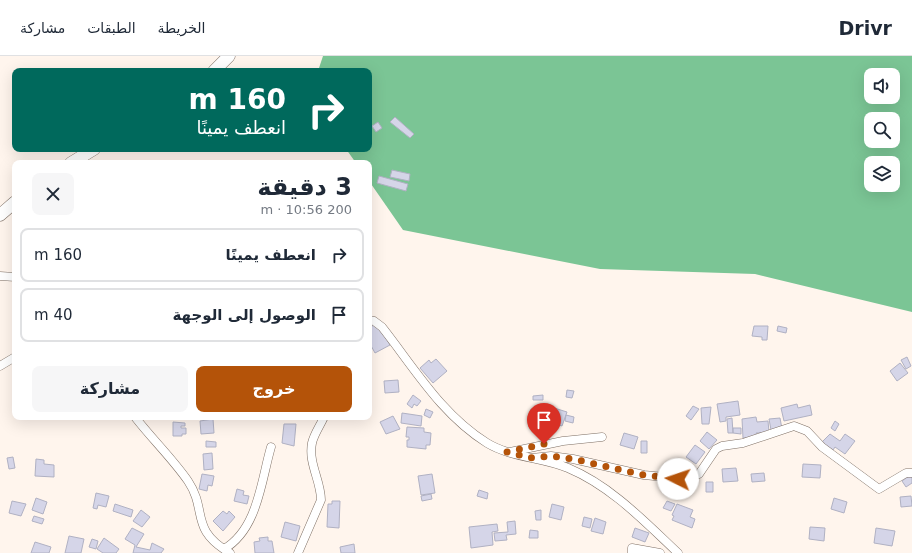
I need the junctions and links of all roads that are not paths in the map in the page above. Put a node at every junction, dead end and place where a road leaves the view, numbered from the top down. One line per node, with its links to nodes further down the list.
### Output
1 (229, 56): 2 (main road)
2 (217, 68)
3 (89, 152): 4 (main road)
4 (76, 160)
5 (12, 205): 6 (main road)
6 (0, 215)
7 (0, 276): 8 (street)
8 (12, 277)
9 (372, 321): 16 (street)
10 (12, 359): 11 (street)
11 (0, 366)
12 (137, 420): 19 (street)
13 (322, 420): 20 (street)
14 (602, 436): 16 (street)
15 (271, 447): 19 (street)
16 (507, 452): 17 (street)
17 (532, 458): 18 (street); 23 (street)
18 (912, 473)
19 (227, 551)
20 (298, 553)
21 (632, 553): 22 (street)
22 (660, 553)
23 (678, 553)

